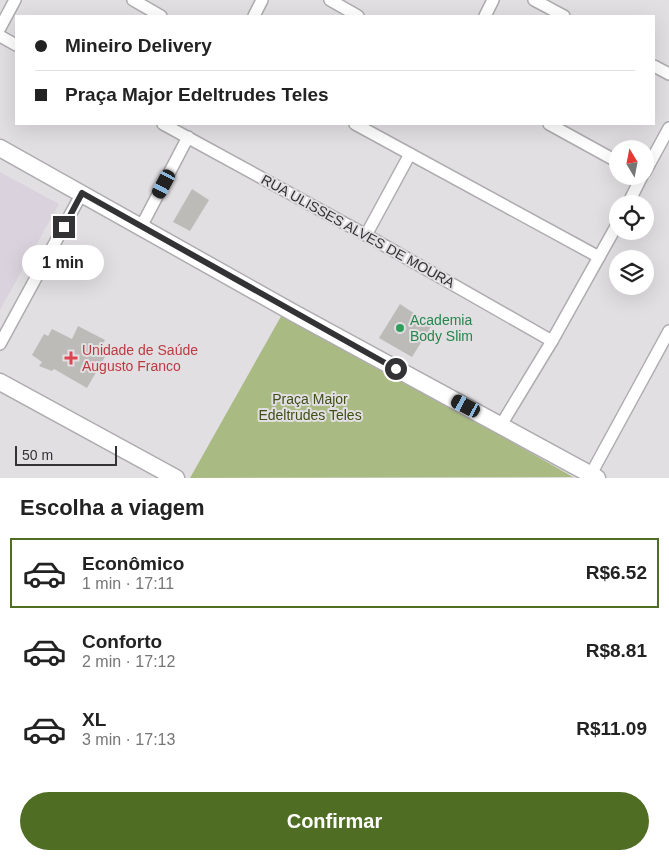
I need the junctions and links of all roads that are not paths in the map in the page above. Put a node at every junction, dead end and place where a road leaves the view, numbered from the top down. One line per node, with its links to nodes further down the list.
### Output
1 (15, 0): 12 (street)
2 (132, 0): 7 (street)
3 (262, 0): 8 (street)
4 (330, 0): 9 (street)
5 (493, 0): 10 (street)
6 (534, 0): 11 (street)
7 (159, 15)
8 (254, 15)
9 (356, 15)
10 (486, 15)
11 (562, 15)
12 (0, 28)
13 (0, 36): 14 (street)
14 (15, 44)
15 (655, 67): 16 (street)
16 (669, 74)
17 (165, 125): 21 (street, RUA ULISSES ALVES DE MOURA)
18 (357, 125): 23 (street)
19 (551, 125): 25 (street)
20 (669, 128): 24 (street)
21 (188, 137): 27 (street); 28 (street, RUA ULISSES ALVES DE MOURA)
22 (0, 148): 26 (street)
23 (410, 154): 28 (street); 30 (street)
24 (654, 156)
25 (609, 157)
26 (82, 193): 27 (street); 33 (street)
27 (142, 227): 35 (street)
28 (366, 235): 32 (street, RUA ULISSES ALVES DE MOURA)
29 (609, 239): 30 (street)
30 (599, 257): 32 (street)
31 (669, 331): 36 (street)
32 (552, 341): 35 (street)
33 (0, 344)
34 (0, 382): 37 (street)
35 (501, 425): 36 (street)
36 (594, 476)
37 (176, 478)

